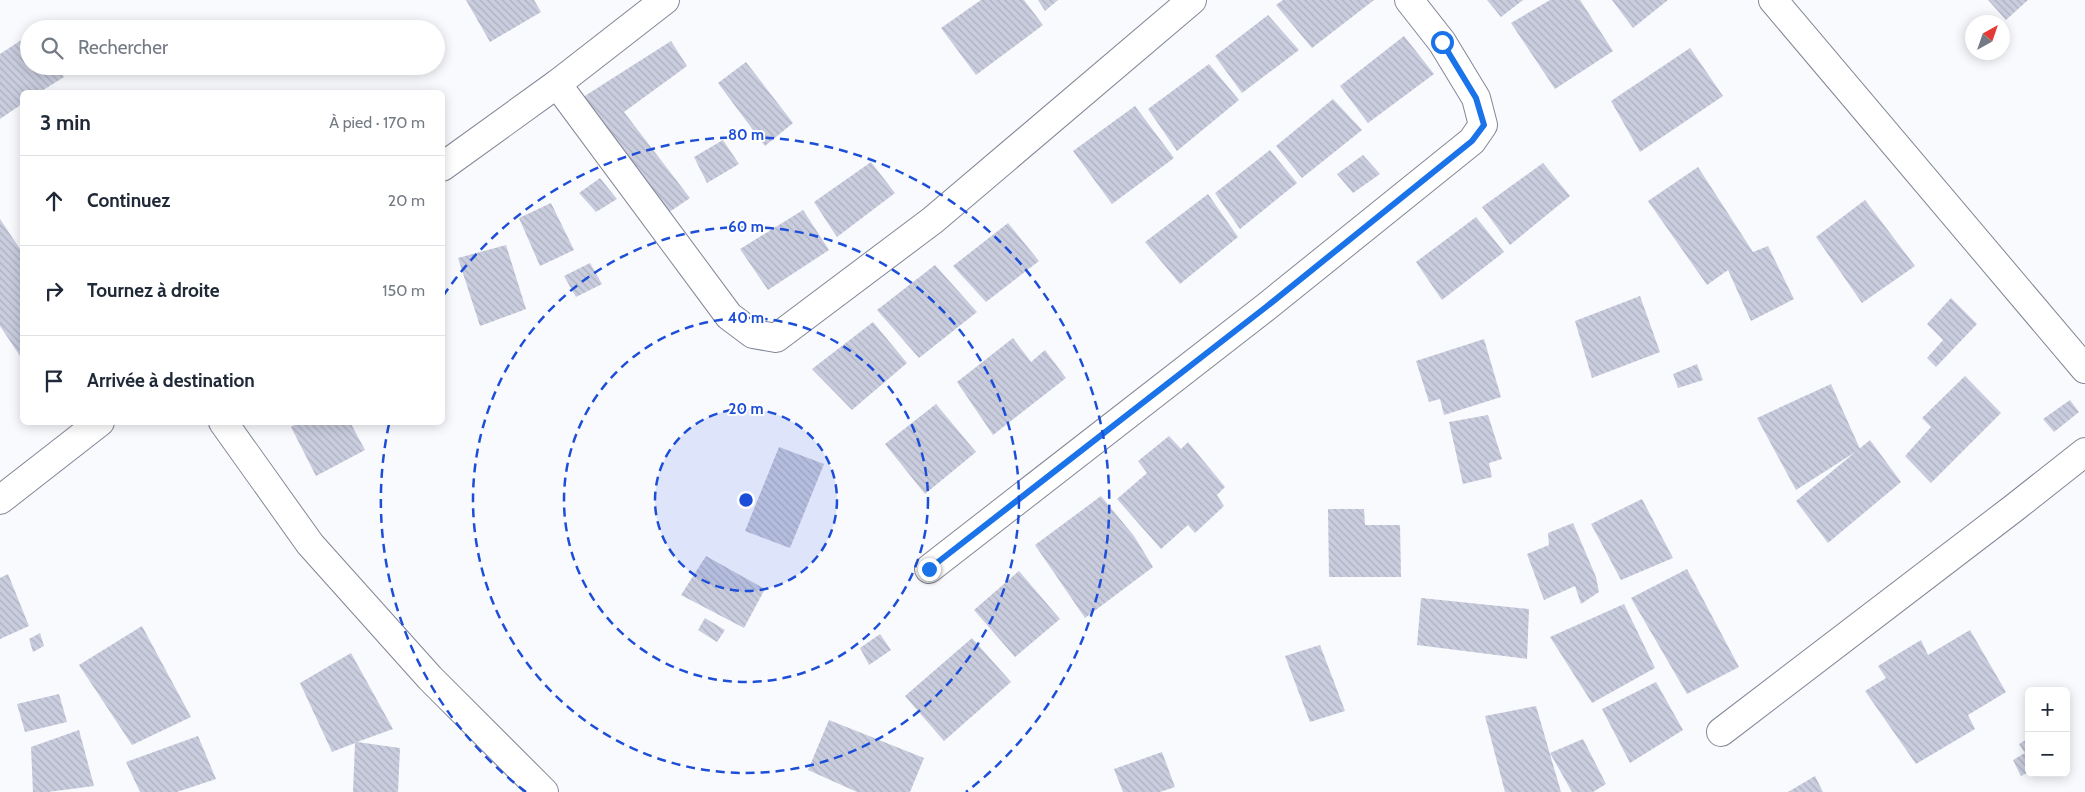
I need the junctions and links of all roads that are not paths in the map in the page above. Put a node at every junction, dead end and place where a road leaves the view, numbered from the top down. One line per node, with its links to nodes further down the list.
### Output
1 (665, 0): 5 (street)
2 (1192, 0): 5 (street)
3 (1410, 0): 12 (street)
4 (1773, 0): 7 (street)
5 (557, 84): 6 (street)
6 (445, 165)
7 (2085, 369)
8 (96, 425): 11 (street)
9 (225, 425): 14 (street)
10 (2085, 452): 13 (street)
11 (0, 500)
12 (929, 569)
13 (1721, 732)
14 (544, 792)

